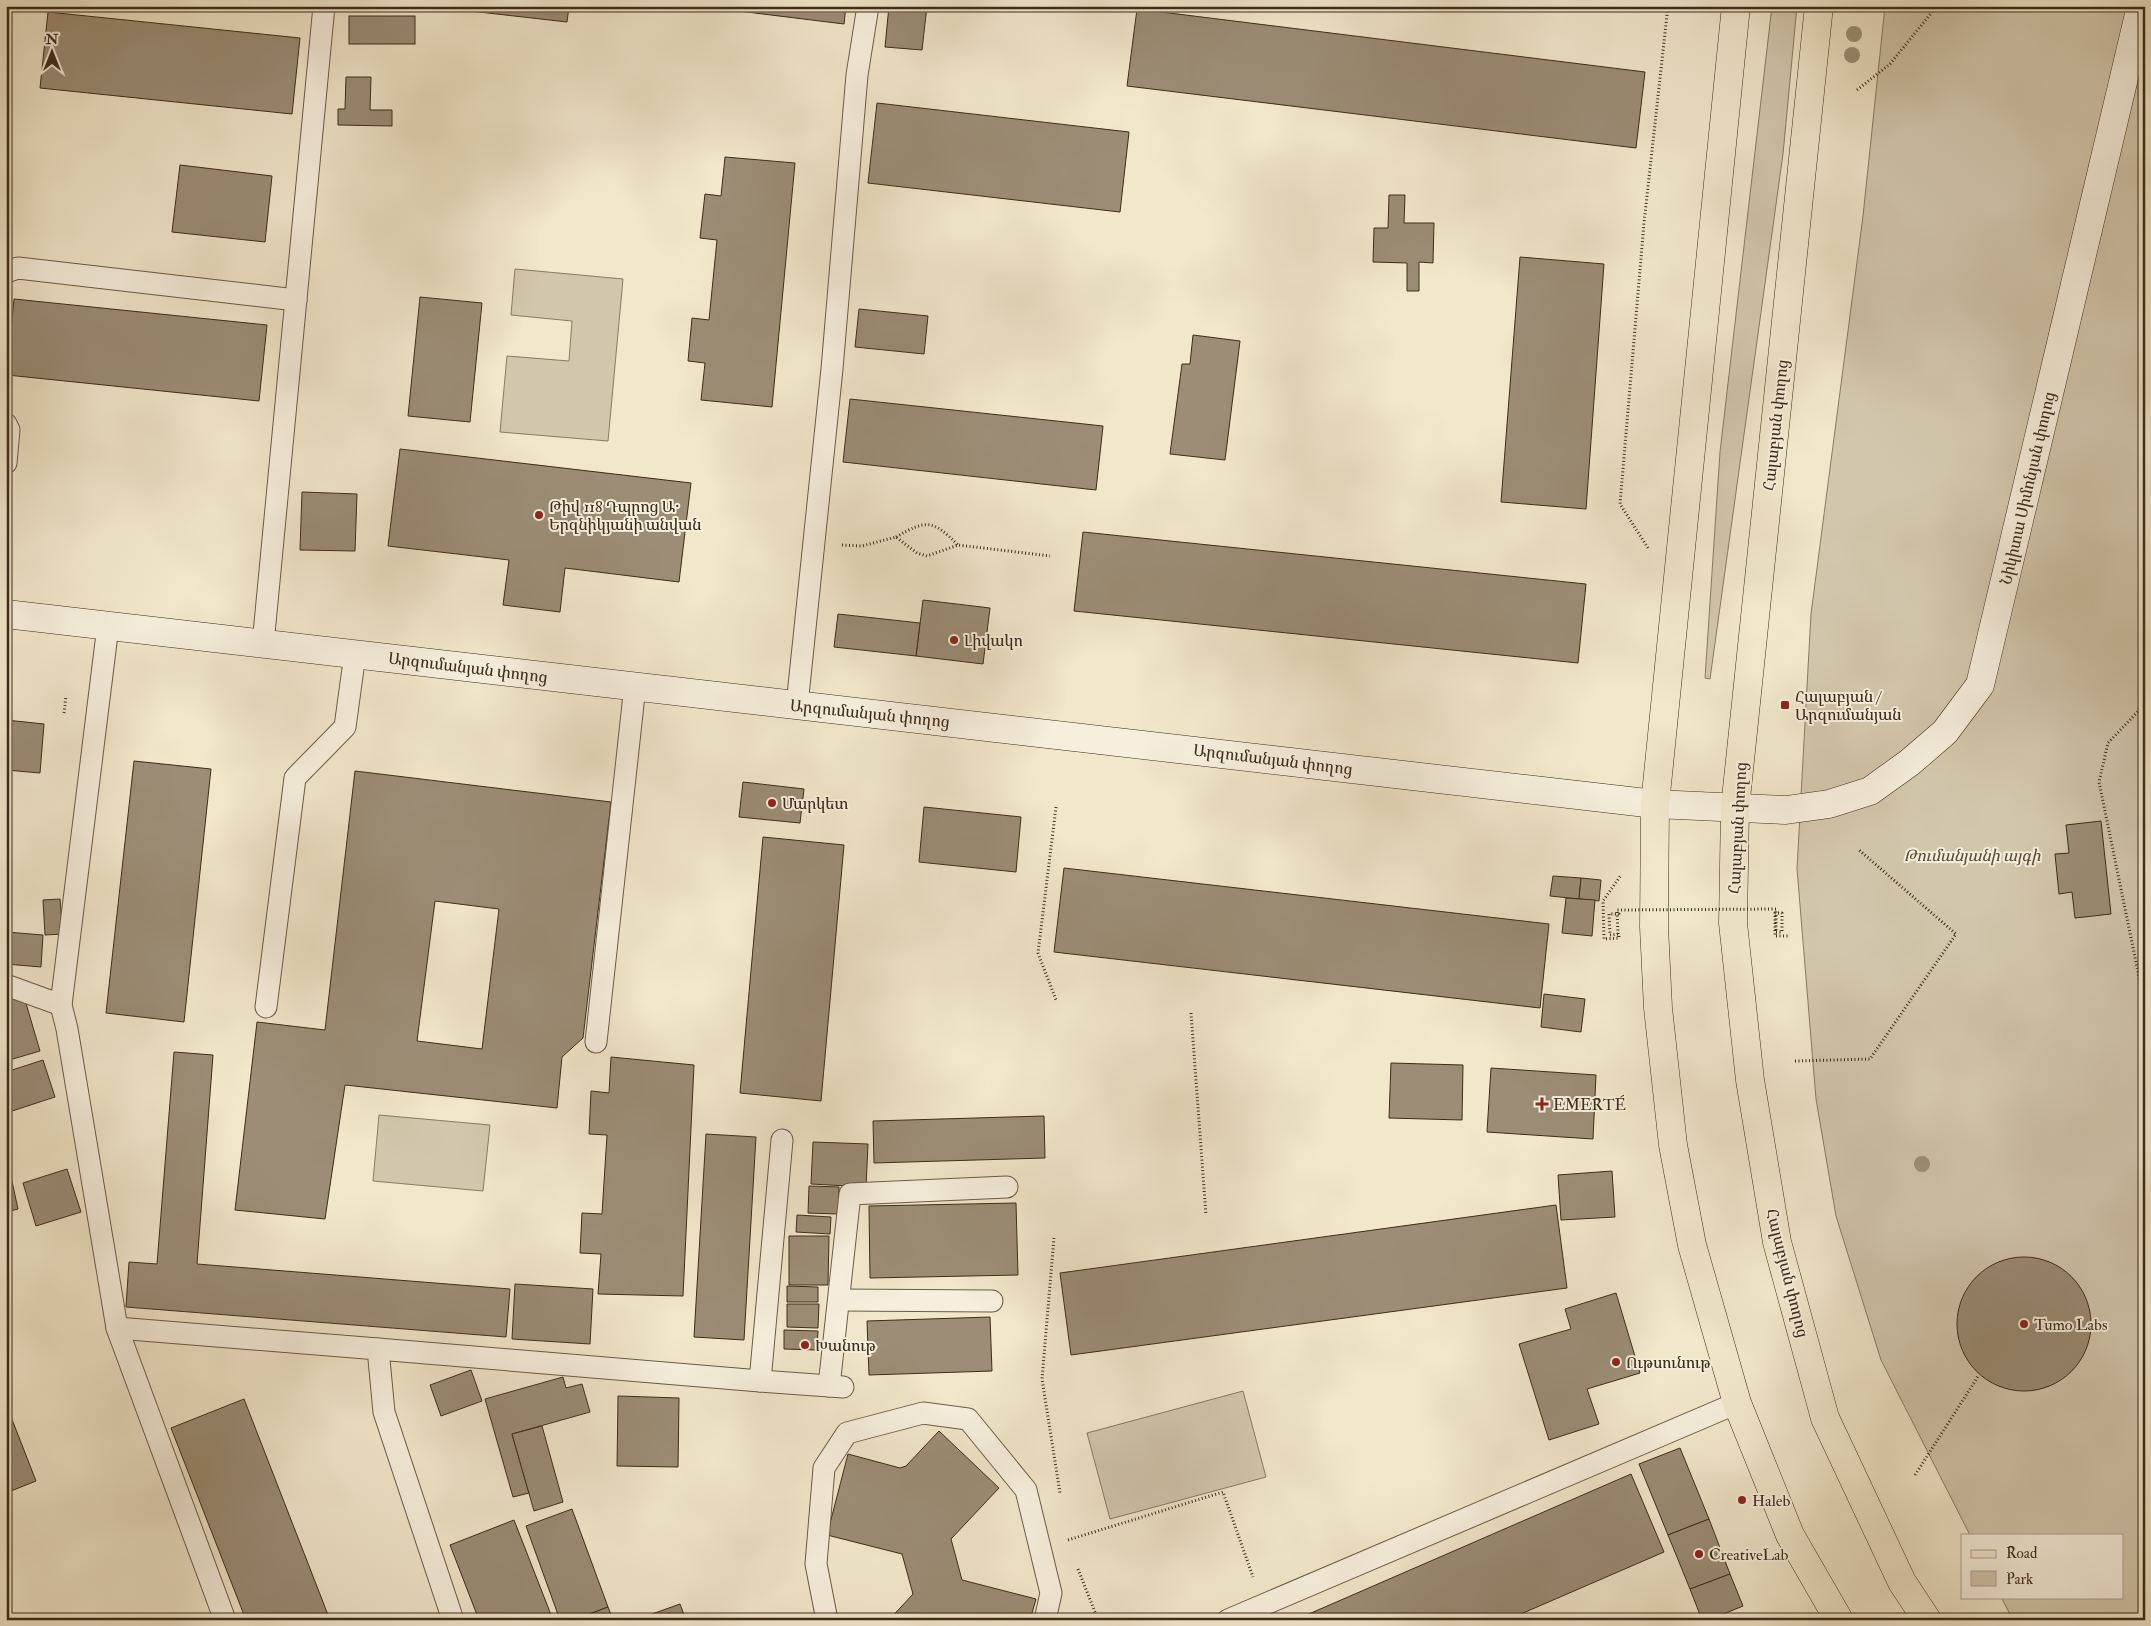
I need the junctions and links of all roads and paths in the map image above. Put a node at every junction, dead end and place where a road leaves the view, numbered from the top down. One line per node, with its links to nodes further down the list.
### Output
1 (324, 6): 10 (lane)
2 (868, 6): 14 (lane)
3 (1668, 6): 16 (path)
4 (1736, 6): 25 (main road)
5 (1819, 6): 27 (main road, Հալաբյան փողոց)
6 (1937, 6): 8 (path)
7 (2141, 6): 27 (main road, Նիկիտա Սիմոնյան փողոց)
8 (1857, 90)
9 (6, 272): 10 (lane)
10 (296, 300): 20 (lane)
11 (6, 424): 12 (lane)
12 (6, 463)
13 (896, 537): 14 (path); 15 (path); 15 (path)
14 (814, 544): 24 (lane)
15 (958, 545): 17 (path)
16 (1648, 549)
17 (1050, 556)
18 (6, 614): 19 (main road, Արզումանյան փողոց)
19 (108, 626): 20 (main road, Արզումանյան փողոց); 35 (lane)
20 (263, 644): 21 (main road, Արզումանյան փողոց)
21 (355, 654): 22 (main road, Արզումանյան փողոց); 37 (lane)
22 (635, 686): 24 (main road, Արզումանյան փողոց); 39 (lane)
23 (2145, 704): 36 (path)
24 (797, 705): 25 (main road, Արզումանյան փողոց)
25 (1655, 804): 27 (main road, Արզումանյան փողոց); 51 (main road)
26 (1056, 807): 34 (path)
27 (1734, 808): 66 (main road, Հալաբյան փողոց)
28 (1859, 850): 40 (path)
29 (1624, 870): 32 (path)
30 (1619, 914): 31 (path, bridge)
31 (1790, 936)
32 (1619, 938)
33 (6, 984): 35 (lane)
34 (1056, 1000)
35 (61, 1005): 47 (lane)
36 (2145, 1006)
37 (266, 1007)
38 (1191, 1013): 43 (path)
39 (596, 1042)
40 (1795, 1061)
41 (782, 1140): 50 (lane)
42 (1007, 1187): 45 (lane)
43 (1206, 1215)
44 (1054, 1238): 53 (path)
45 (840, 1300): 46 (lane); 50 (lane)
46 (992, 1301)
47 (118, 1328): 48 (lane); 60 (lane)
48 (378, 1349): 50 (lane); 61 (lane)
49 (1979, 1375): 52 (path)
50 (760, 1381)
51 (1737, 1403): 58 (lane); 59 (main road)
52 (1915, 1475)
53 (1061, 1502)
54 (1066, 1530): 55 (path)
55 (1067, 1540): 56 (path); 58 (path)
56 (1071, 1549)
57 (1078, 1567): 64 (path)
58 (1263, 1605): 65 (lane)
59 (1838, 1619)
60 (225, 1620)
61 (452, 1620)
62 (826, 1620): 63 (lane)
63 (1045, 1620)
64 (1098, 1620)
65 (1228, 1620)
66 (1927, 1620)

